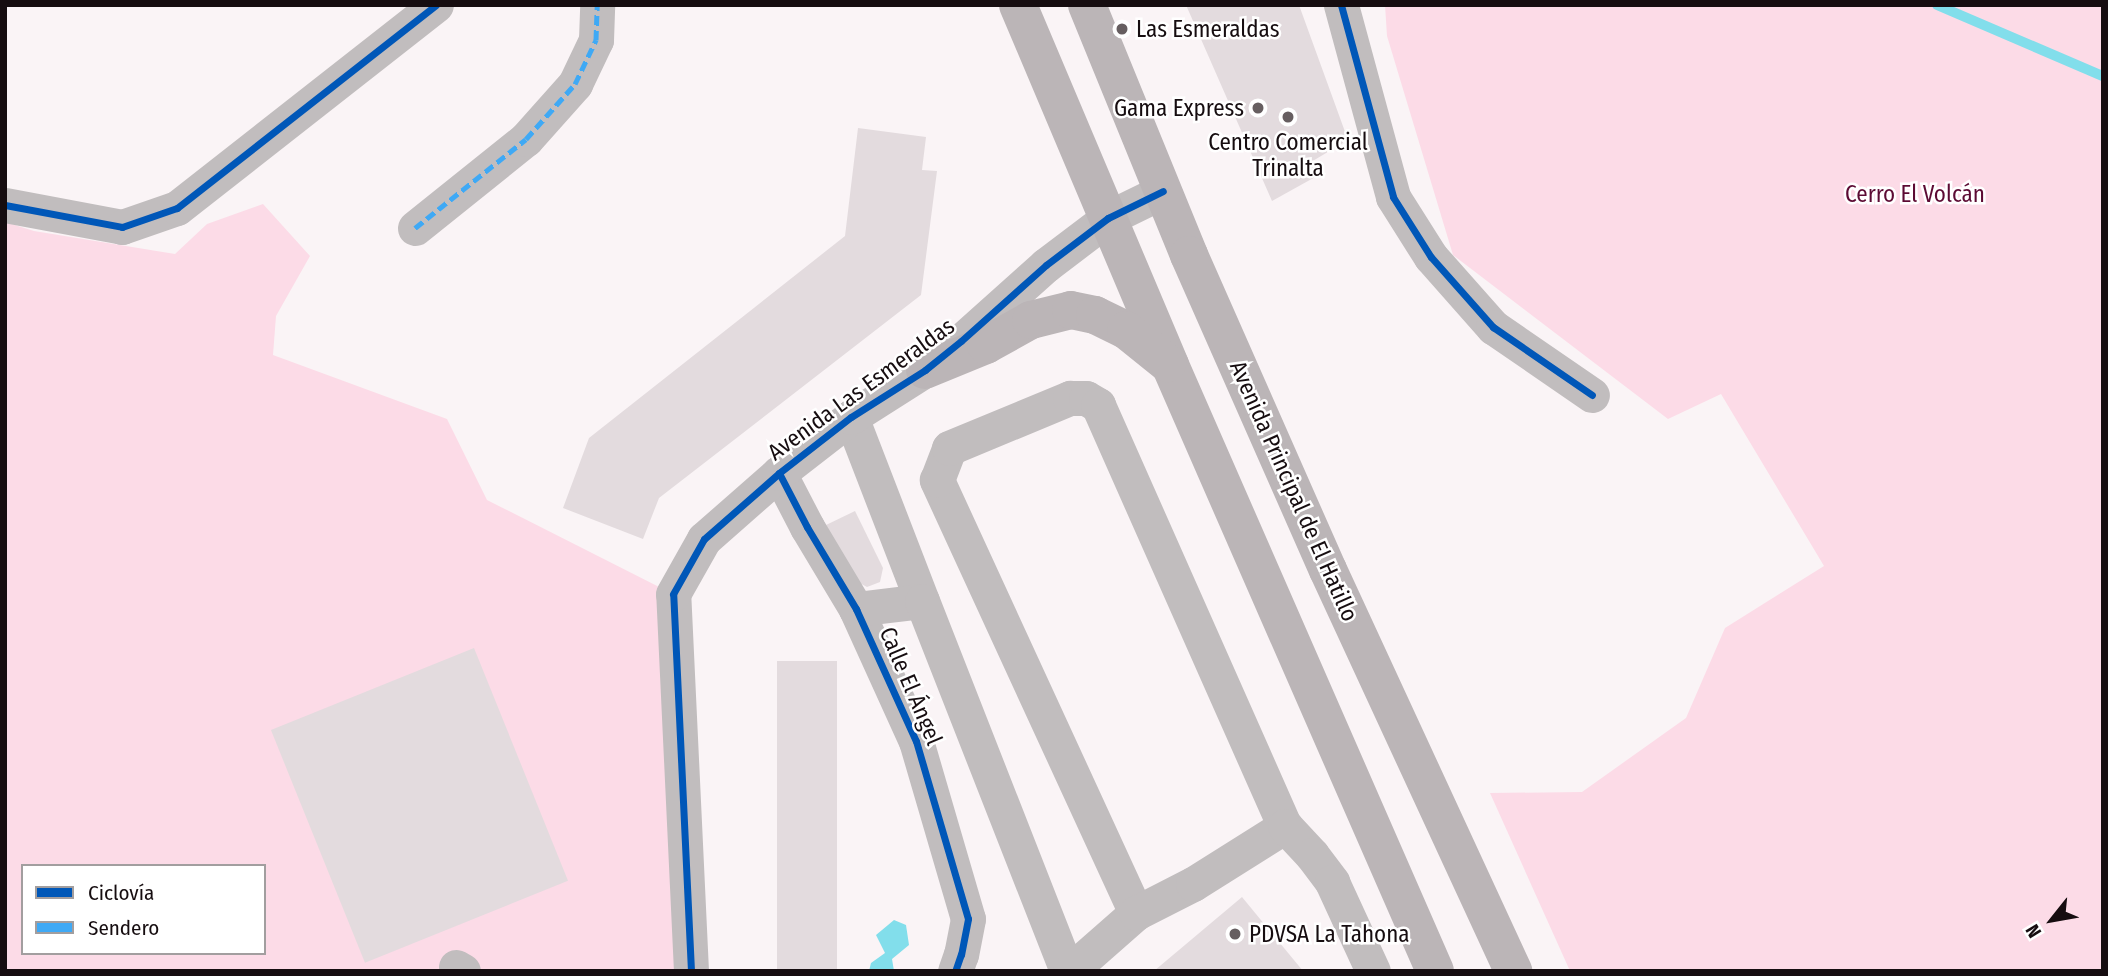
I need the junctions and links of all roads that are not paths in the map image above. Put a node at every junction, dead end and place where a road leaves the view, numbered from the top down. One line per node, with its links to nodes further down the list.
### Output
1 (436, 5): 7 (street)
2 (597, 5): 9 (street)
3 (1018, 5): 8 (main road)
4 (1087, 5): 6 (main road, Avenida Principal de El Hatillo)
5 (1341, 5): 12 (street)
6 (1163, 191): 8 (street, Avenida Las Esmeraldas); 24 (main road, Avenida Principal de El Hatillo)
7 (5, 205)
8 (1108, 218): 10 (main road); 11 (street, Avenida Las Esmeraldas)
9 (415, 228)
10 (1170, 365): 11 (main road); 23 (main road)
11 (925, 370): 13 (street, Avenida Las Esmeraldas)
12 (1592, 396)
13 (851, 417): 14 (street, Avenida Las Esmeraldas); 15 (street)
14 (779, 472): 16 (street, Calle El Ángel); 19 (street, Avenida Las Esmeraldas)
15 (922, 601): 16 (street); 21 (street)
16 (856, 608): 20 (street, Calle El Ángel)
17 (1285, 826): 18 (street); 18 (street); 22 (street)
18 (1136, 913): 21 (street)
19 (691, 971)
20 (955, 971)
21 (1069, 971)
22 (1373, 971)
23 (1435, 971)
24 (1513, 971)

